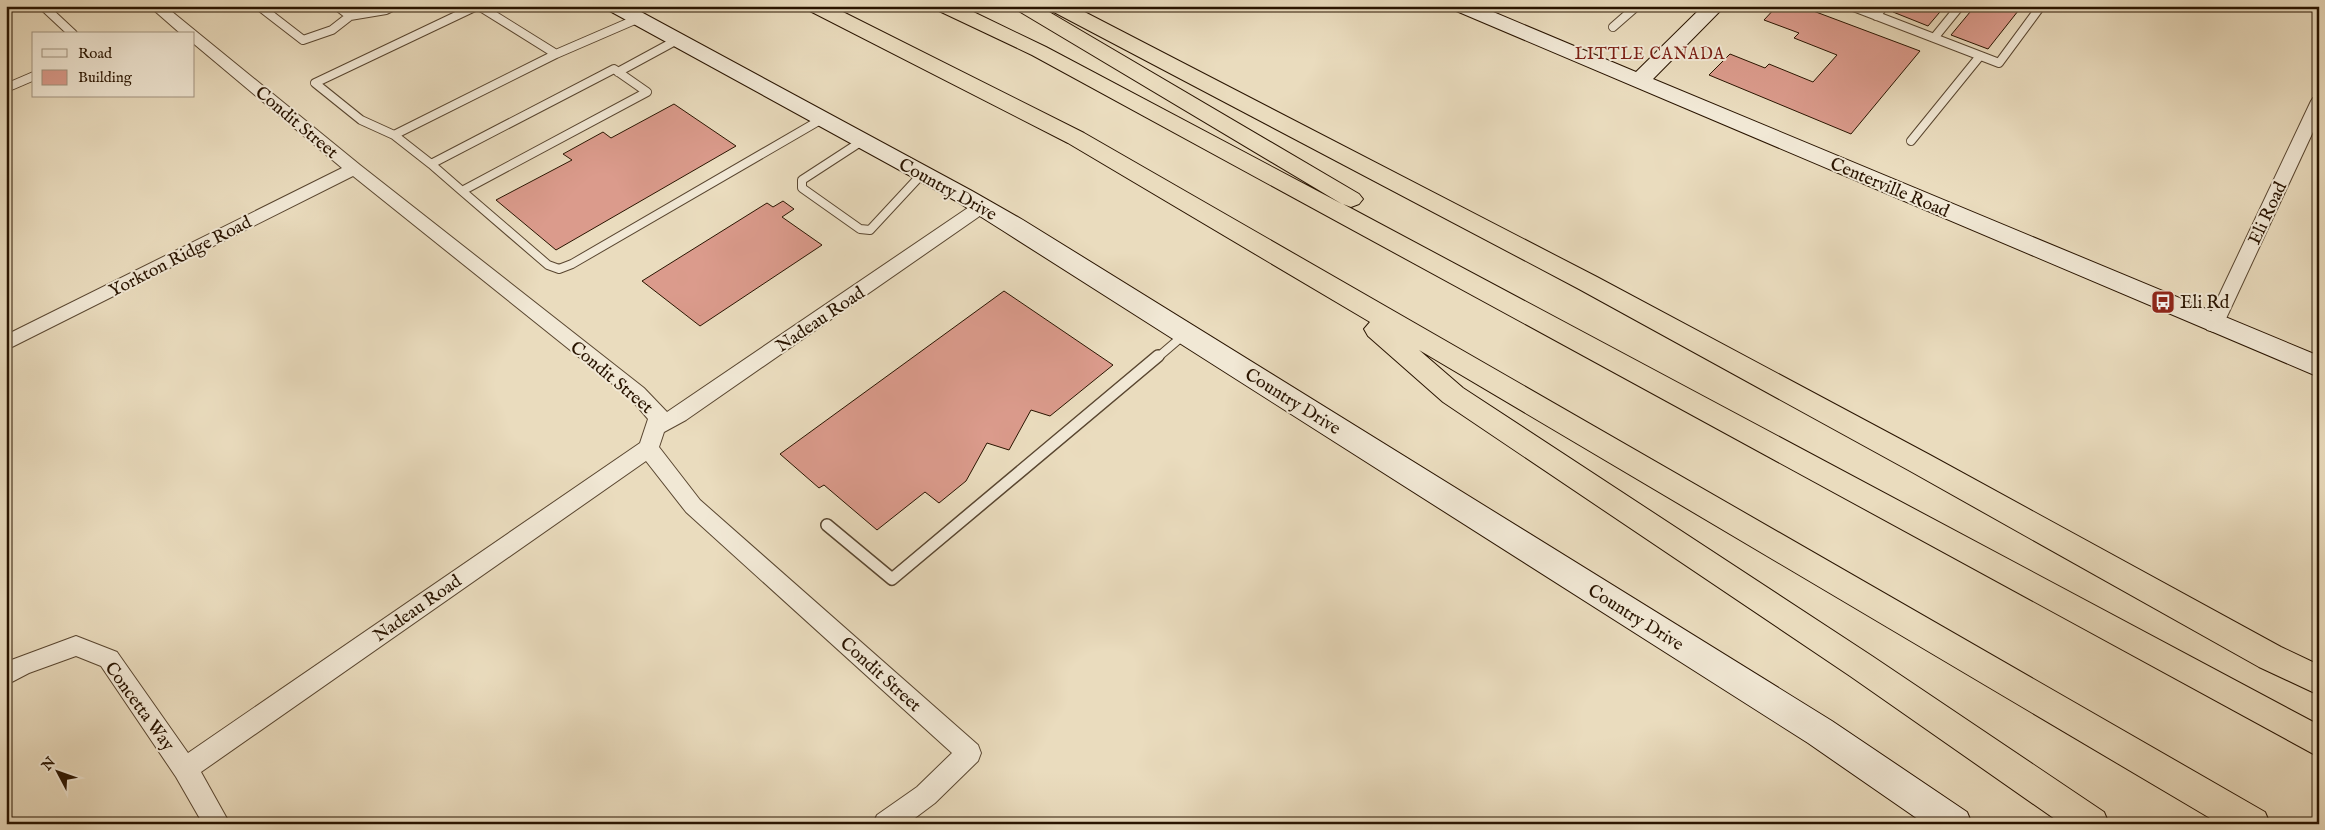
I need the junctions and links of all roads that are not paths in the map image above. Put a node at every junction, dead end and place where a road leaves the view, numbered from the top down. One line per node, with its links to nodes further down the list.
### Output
1 (43, 6): 22 (lane)
2 (156, 6): 23 (street)
3 (259, 6): 19 (lane)
4 (337, 6): 19 (lane)
5 (394, 6): 19 (lane)
6 (815, 6): 43 (highway)
7 (944, 6): 50 (highway)
8 (1024, 6): 50 (highway)
9 (1057, 6): 53 (highway)
10 (1461, 6): 31 (street, Centerville Road)
11 (1637, 6): 21 (lane)
12 (1715, 6): 31 (street)
13 (1851, 6): 20 (lane)
14 (1884, 6): 20 (lane)
15 (1960, 6): 25 (lane)
16 (2041, 6): 28 (lane)
17 (481, 7): 27 (lane); 35 (lane)
18 (626, 12): 26 (street, Country Drive); 27 (lane)
19 (350, 16)
20 (1876, 16): 25 (lane)
21 (1614, 27)
22 (71, 32)
23 (188, 32)
24 (195, 38): 39 (street, Condit Street)
25 (1934, 38): 28 (lane)
26 (678, 40): 29 (lane); 34 (street, Country Drive)
27 (556, 54): 35 (lane)
28 (1980, 56): 37 (lane)
29 (618, 72): 38 (lane); 41 (lane)
30 (32, 77): 32 (lane)
31 (1639, 81): 44 (street, Centerville Road)
32 (6, 88)
33 (2319, 101): 44 (street, Eli Road)
34 (822, 119): 36 (street, Country Drive); 41 (lane)
35 (394, 135): 38 (lane)
36 (862, 141): 40 (street, Country Drive); 40 (lane)
37 (1911, 141)
38 (432, 164): 41 (lane)
39 (354, 169): 46 (street, Yorkton Ridge Road); 48 (street, Condit Street)
40 (922, 174): 42 (street, Country Drive)
41 (462, 191)
42 (981, 207): 45 (street, Country Drive); 48 (street, Nadeau Road)
43 (1331, 288): 59 (highway); 60 (highway)
44 (2214, 325): 47 (street, Centerville Road)
45 (1185, 334): 51 (lane); 58 (street, Country Drive)
46 (6, 343)
47 (2319, 367)
48 (656, 427): 49 (street, Condit Street)
49 (650, 448): 55 (street, Nadeau Road); 57 (street, Condit Street)
50 (1779, 452): 54 (highway)
51 (827, 525)
52 (6, 675): 55 (street, Concetta Way)
53 (2319, 681)
54 (2319, 742)
55 (184, 769): 56 (street, Concetta Way)
56 (217, 824)
57 (886, 824)
58 (1955, 824)
59 (2092, 824)
60 (2253, 824)

